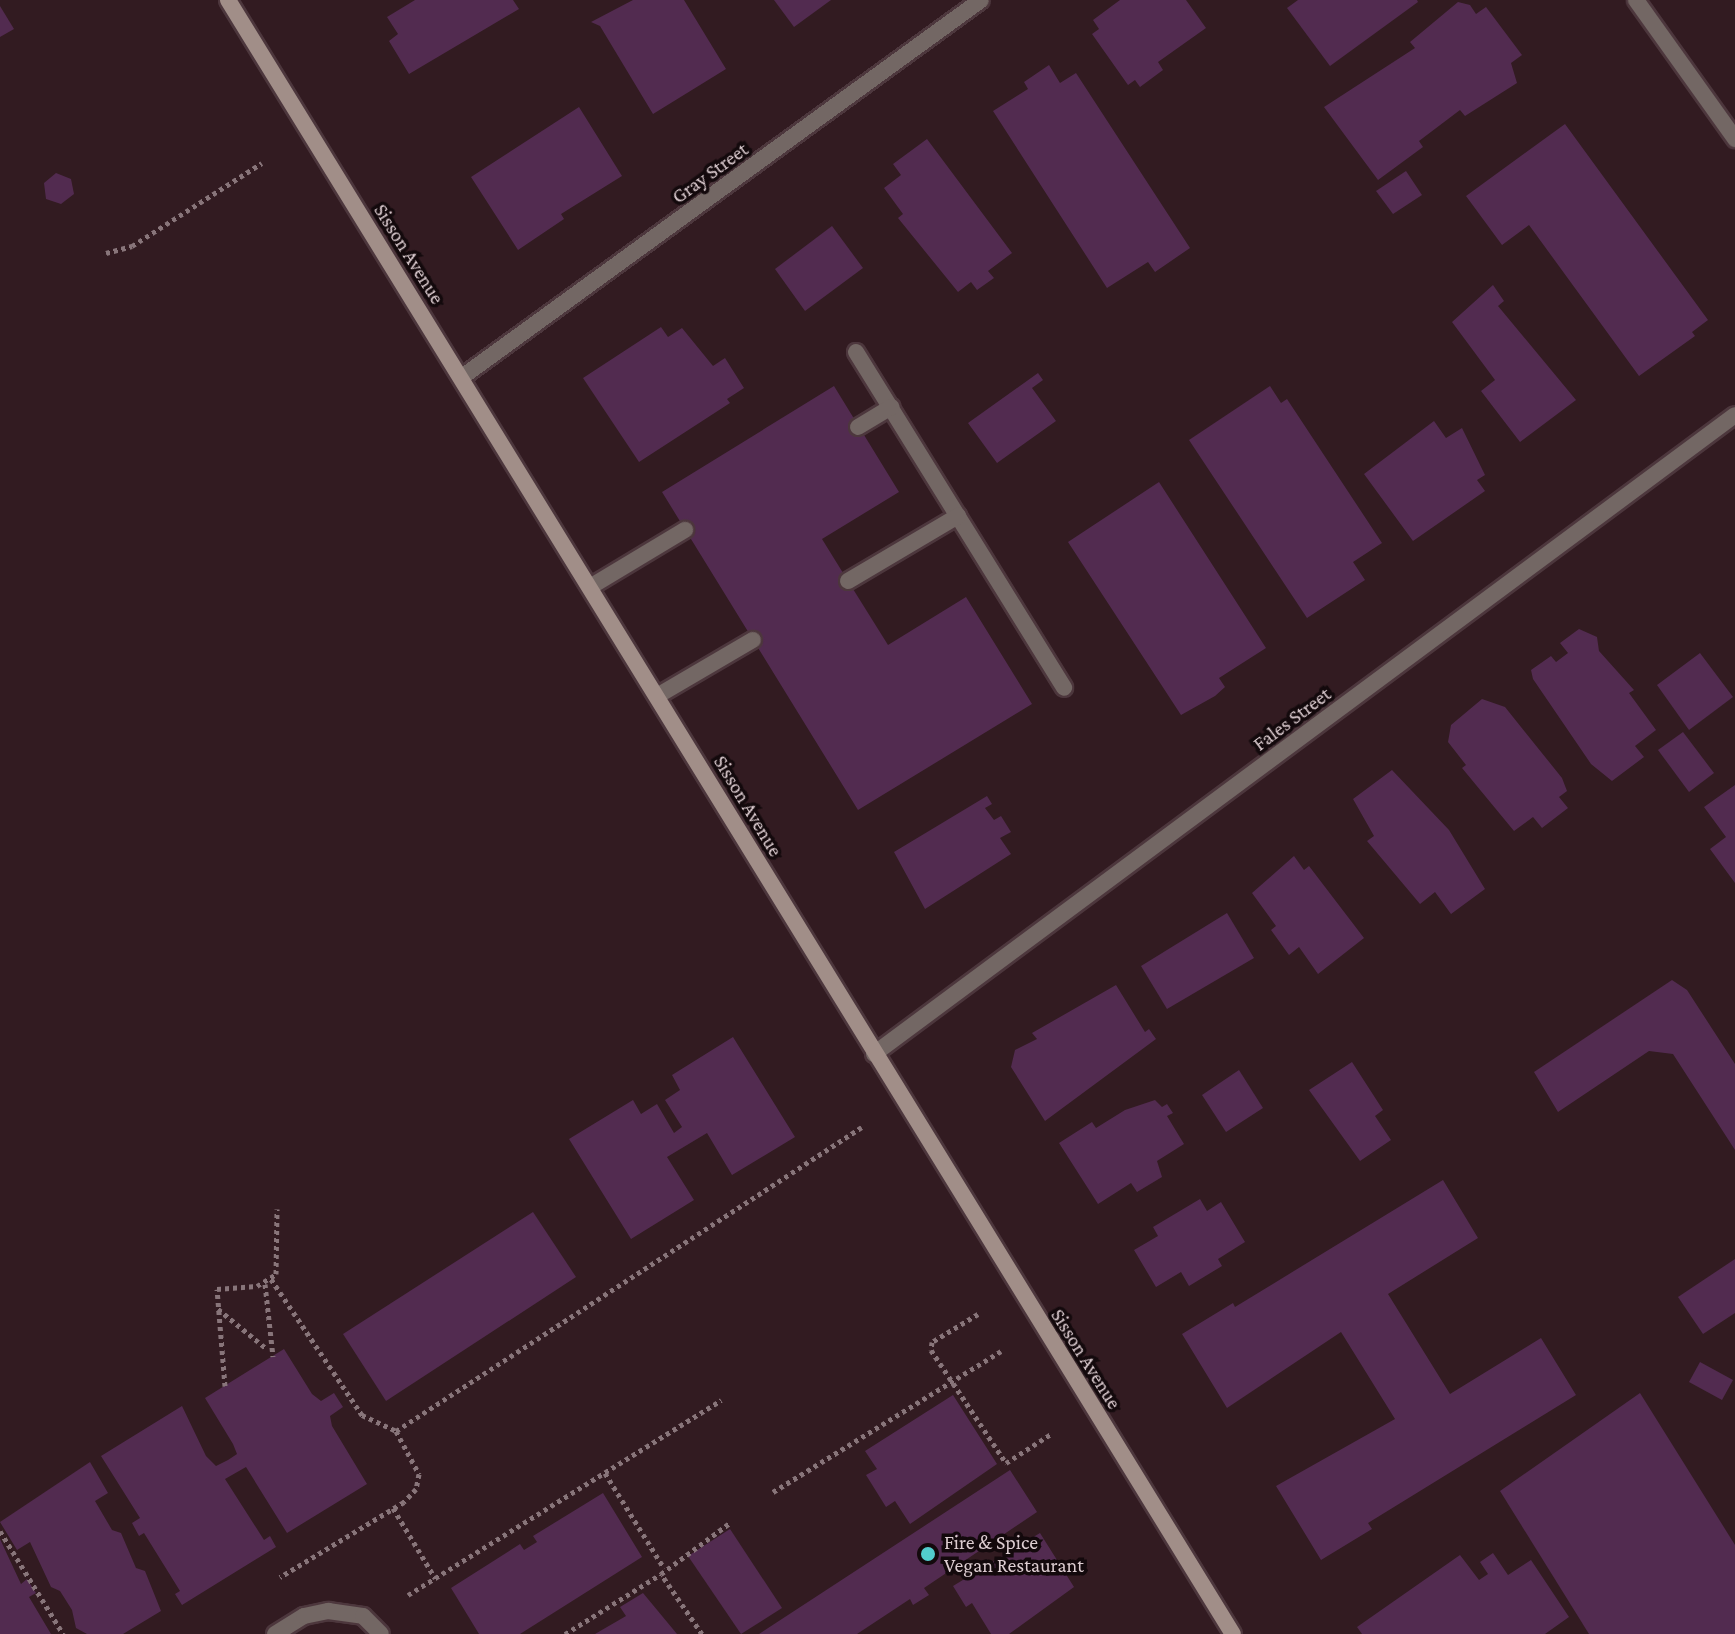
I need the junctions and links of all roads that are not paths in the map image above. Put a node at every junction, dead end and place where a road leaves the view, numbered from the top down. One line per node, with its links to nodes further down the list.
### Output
1 (228, 0): 6 (main road, Sisson Avenue)
2 (981, 0): 6 (street, Gray Street)
3 (1636, 0): 4 (street)
4 (1735, 139)
5 (856, 352): 7 (street)
6 (462, 377): 13 (main road, Sisson Avenue)
7 (891, 407): 9 (street); 10 (street)
8 (1735, 415): 17 (street, Fales Street)
9 (858, 427)
10 (958, 516): 12 (street); 15 (street)
11 (685, 530): 13 (street)
12 (848, 581)
13 (590, 587): 16 (main road, Sisson Avenue)
14 (753, 640): 16 (street)
15 (1064, 688)
16 (657, 696): 17 (main road, Sisson Avenue)
17 (874, 1054): 20 (main road, Sisson Avenue)
18 (275, 1634): 19 (street)
19 (381, 1634)
20 (1233, 1634)

